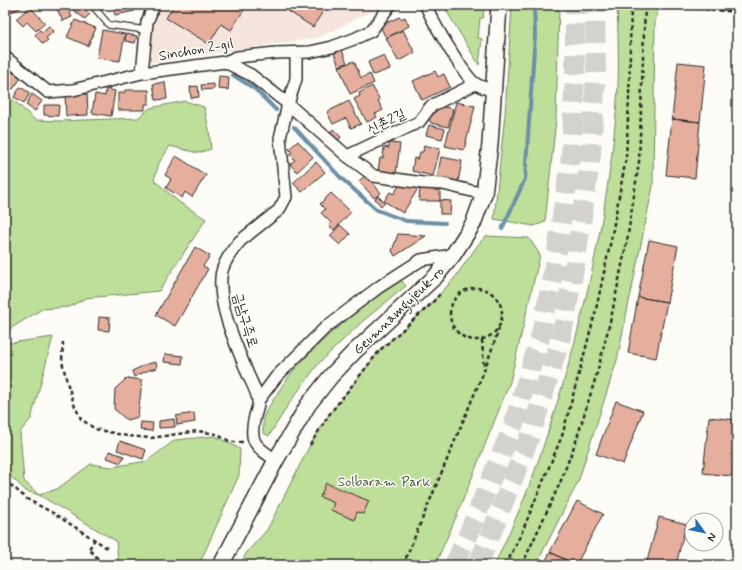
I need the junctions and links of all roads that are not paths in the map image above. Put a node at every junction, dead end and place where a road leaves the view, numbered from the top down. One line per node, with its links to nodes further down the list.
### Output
1 (92, 5): 6 (lane)
2 (154, 5): 6 (street)
3 (390, 5): 7 (street, Sinchon 2-gil)
4 (426, 5): 11 (street)
5 (499, 5): 12 (main road, Geumnamgujeuk-ro)
6 (146, 30): 10 (street)
7 (296, 53): 9 (street, Sinchon 2-gil); 13 (street, 금남구즉로)
8 (5, 58): 10 (street, Sinchon 2-gil)
9 (225, 62): 10 (street, Sinchon 2-gil); 13 (street)
10 (142, 73)
11 (475, 84): 12 (street); 14 (street, 신촌2길)
12 (493, 91): 15 (main road, Geumnamgujeuk-ro)
13 (288, 104): 14 (street); 17 (street, 금남구즉로)
14 (347, 156): 15 (street)
15 (484, 194): 16 (main road, Geumnamgujeuk-ro)
16 (453, 255): 17 (street); 18 (main road, Geumnamgujeuk-ro)
17 (258, 401): 18 (street)
18 (276, 460): 19 (main road, Geumnamgujeuk-ro)
19 (221, 565)

